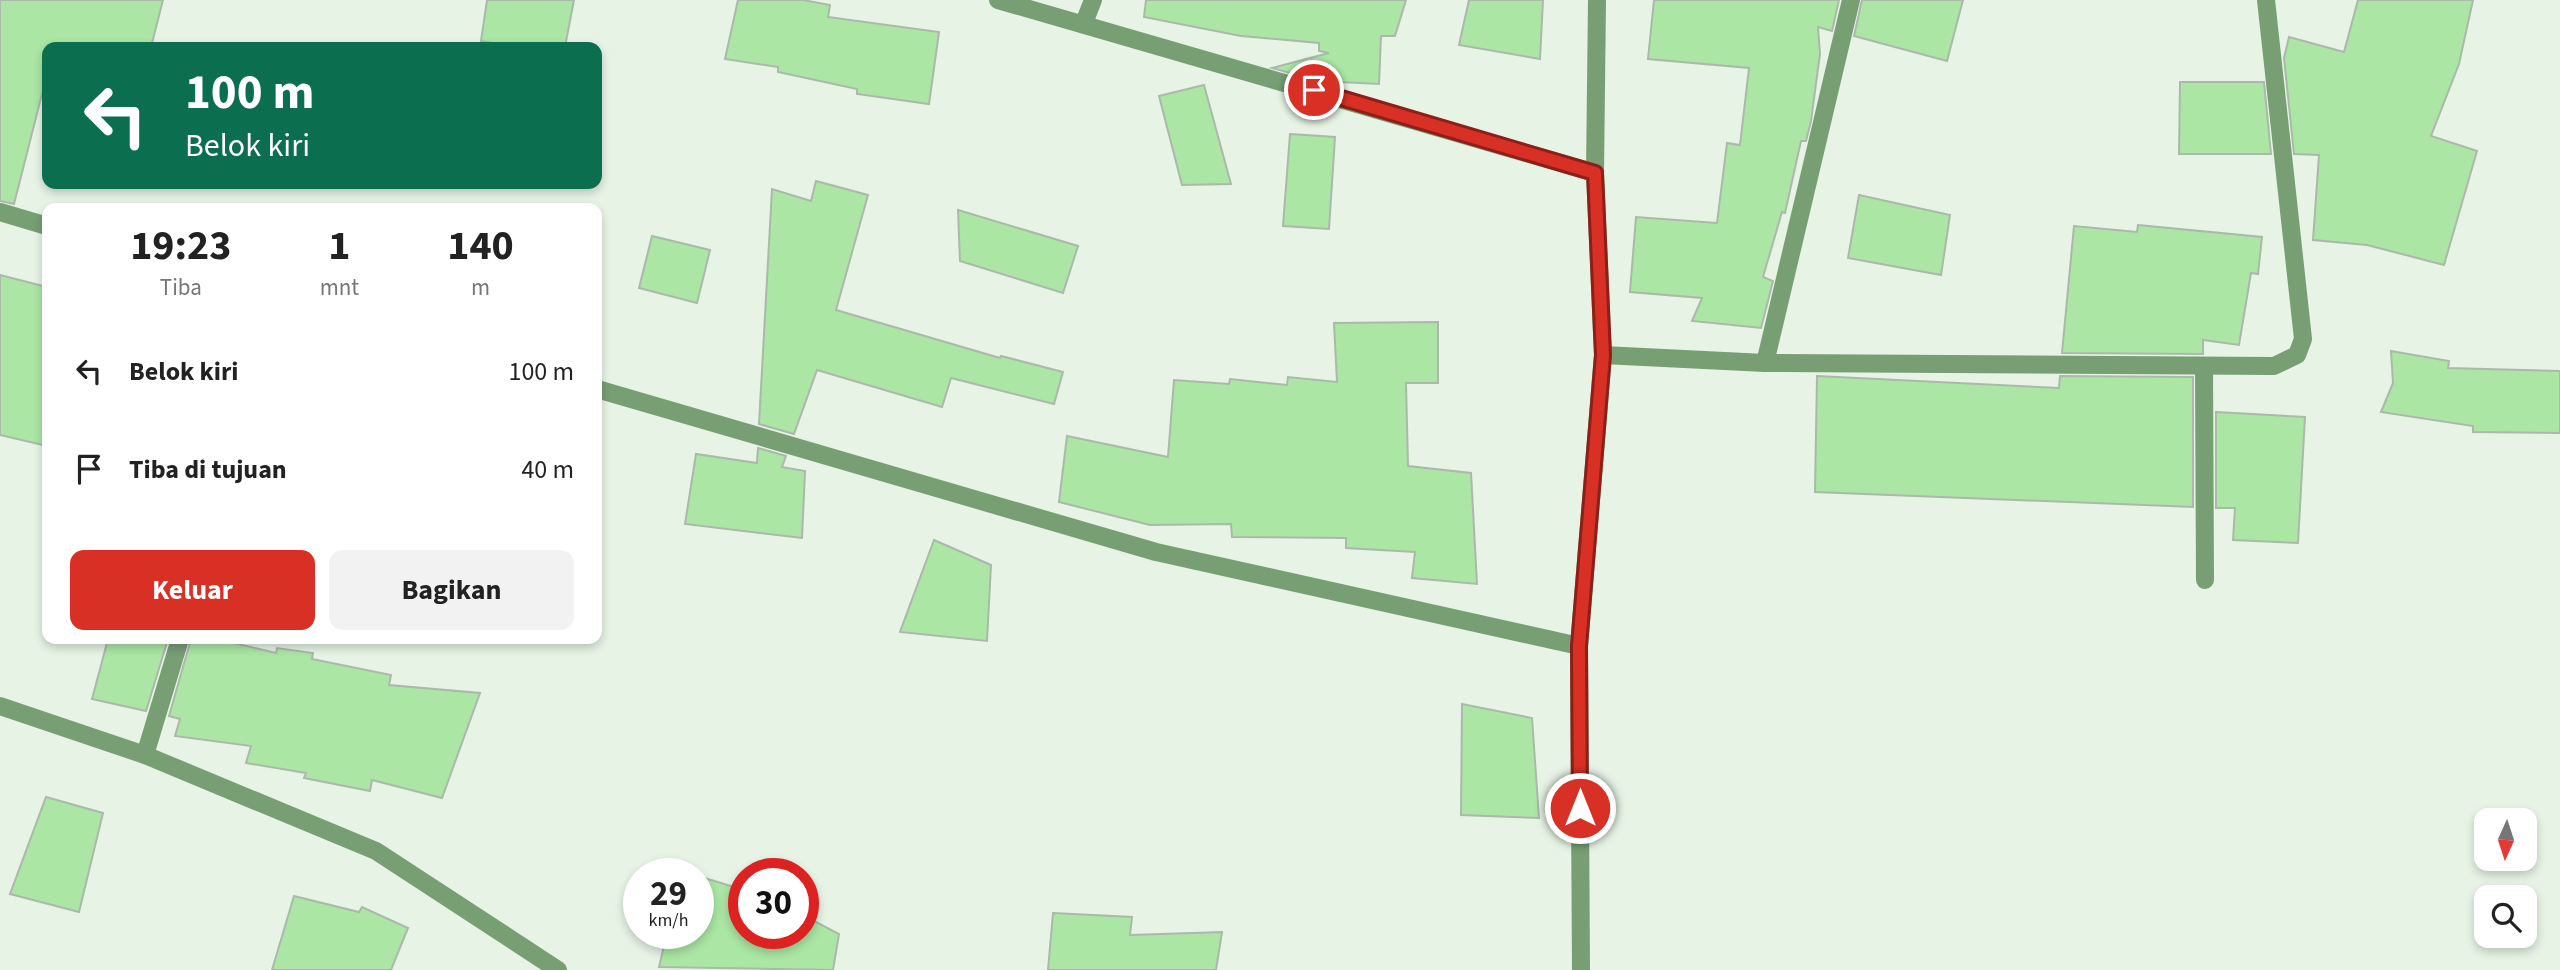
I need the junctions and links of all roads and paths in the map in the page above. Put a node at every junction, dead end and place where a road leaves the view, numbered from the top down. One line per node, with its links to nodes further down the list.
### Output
1 (998, 0): 6 (street)
2 (1093, 0): 6 (street)
3 (1597, 0): 7 (street)
4 (1852, 0): 11 (street)
5 (2266, 0): 12 (street)
6 (1084, 23): 7 (street)
7 (1595, 173): 10 (street)
8 (0, 212): 9 (street)
9 (42, 225)
10 (1603, 355): 11 (street); 16 (street)
11 (1765, 363): 12 (street)
12 (2204, 366): 14 (street)
13 (602, 390): 16 (street)
14 (2205, 580)
15 (178, 644): 18 (street)
16 (1579, 646): 20 (street)
17 (0, 706): 18 (street)
18 (145, 755): 19 (street)
19 (558, 970)
20 (1581, 970)

